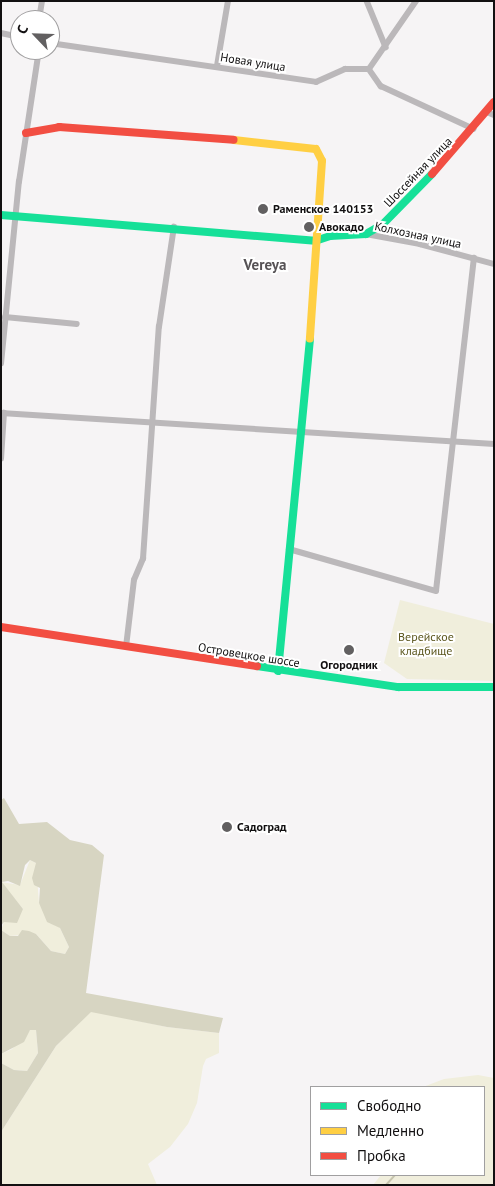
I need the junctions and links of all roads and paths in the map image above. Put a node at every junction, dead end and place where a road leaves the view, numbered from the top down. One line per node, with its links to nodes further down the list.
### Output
1 (228, 1): 7 (street)
2 (367, 1): 5 (street)
3 (416, 1): 5 (street)
4 (60, 44): 7 (street, Новая улица)
5 (386, 47): 8 (street)
6 (37, 60): 12 (street)
7 (217, 66): 8 (street, Новая улица)
8 (369, 70): 11 (street)
9 (494, 102): 10 (street, Шоссейная улица)
10 (490, 114): 11 (street, Шоссейная улица)
11 (474, 129): 16 (street, Шоссейная улица)
12 (26, 134): 14 (street); 17 (street)
13 (1, 215): 14 (street)
14 (16, 216): 15 (street); 20 (street)
15 (174, 227): 17 (street); 24 (street)
16 (366, 234): 17 (street); 18 (street, Колхозная улица)
17 (315, 241): 25 (street)
18 (474, 258): 19 (street, Колхозная улица); 26 (street)
19 (494, 264)
20 (5, 317): 21 (street); 22 (street)
21 (77, 324)
22 (1, 364)
23 (3, 413): 24 (street); 28 (street)
24 (151, 423): 25 (street); 31 (street)
25 (303, 432): 26 (street); 29 (street)
26 (453, 441): 27 (street); 29 (street)
27 (494, 444)
28 (1, 459)
29 (289, 549): 32 (street)
30 (1, 627): 31 (street, Островецкое шоссе)
31 (126, 647): 32 (street, Островецкое шоссе)
32 (278, 671): 33 (street, Островецкое шоссе)
33 (494, 687)

